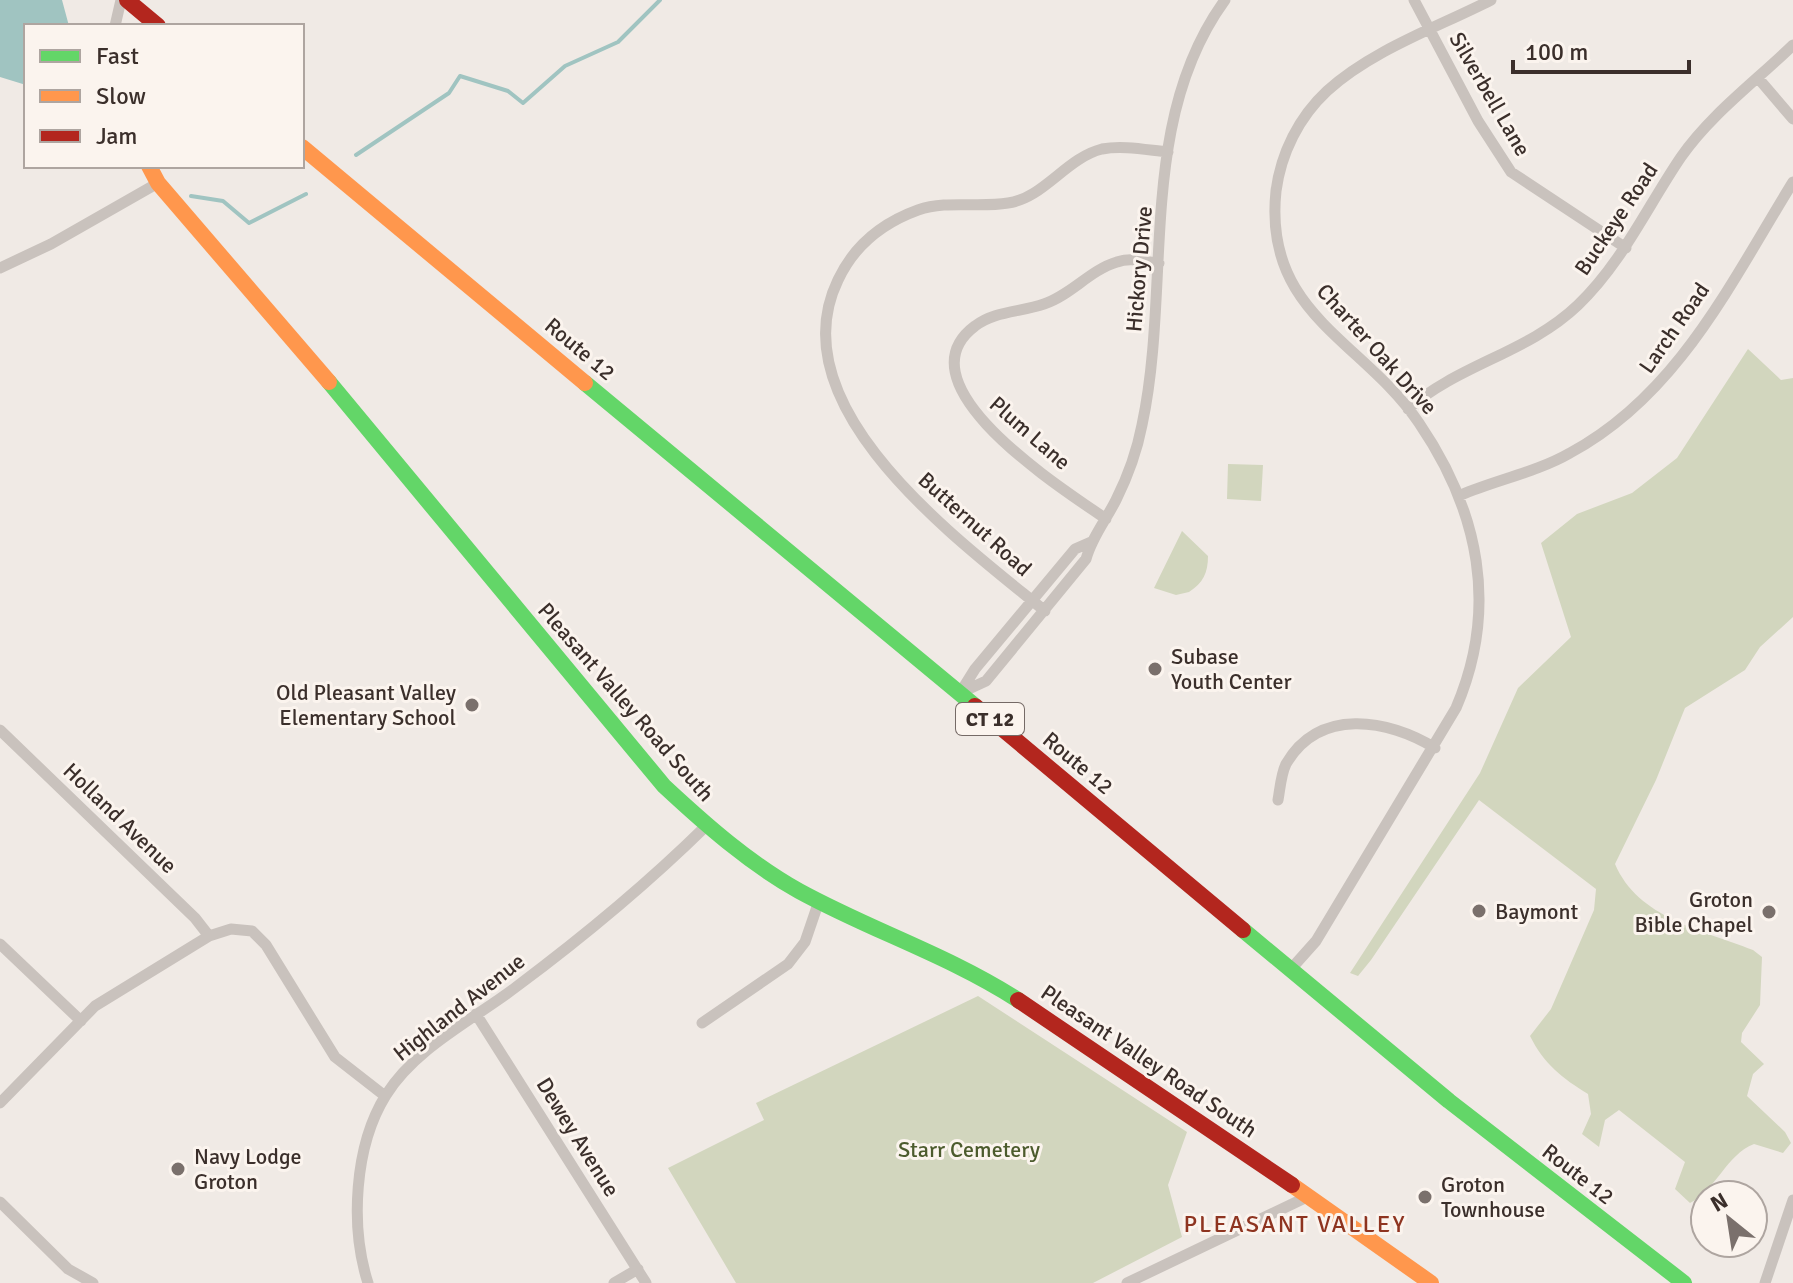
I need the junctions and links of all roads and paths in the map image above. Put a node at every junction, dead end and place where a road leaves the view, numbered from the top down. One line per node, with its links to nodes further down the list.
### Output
1 (124, 0): 5 (street); 6 (main road)
2 (1225, 0): 12 (street, Hickory Drive)
3 (1414, 0): 7 (street, Silverbell Lane)
4 (1491, 0): 7 (street, Charter Oak Drive)
5 (116, 24)
6 (155, 24)
7 (1431, 31): 16 (street, Silverbell Lane); 19 (street, Charter Oak Drive)
8 (1793, 45): 9 (street, Buckeye Road)
9 (1758, 78): 10 (street); 16 (street, Buckeye Road)
10 (1793, 119)
11 (304, 149): 25 (main road, Route 12 / CT 12)
12 (1168, 152): 17 (street, Hickory Drive); 23 (street, Butternut Road)
13 (150, 168): 15 (main road, Pleasant Valley Road South)
14 (1793, 182): 20 (street, Larch Road)
15 (158, 183): 18 (street); 29 (main road, Pleasant Valley Road South)
16 (1626, 248): 19 (street, Buckeye Road)
17 (1159, 263): 21 (street, Hickory Drive); 21 (street, Plum Lane)
18 (0, 268)
19 (1408, 409): 20 (street, Charter Oak Drive)
20 (1461, 495): 27 (street, Charter Oak Drive)
21 (1106, 519): 22 (street, Hickory Drive)
22 (1091, 542): 23 (street, Hickory Drive); 24 (street, Hickory Drive)
23 (1033, 601): 24 (street, Butternut Road); 25 (street, Hickory Drive)
24 (1045, 611): 25 (street, Hickory Drive)
25 (960, 693): 33 (main road, Route 12 / CT 12)
26 (0, 730): 31 (street, Holland Avenue)
27 (1435, 748): 28 (street); 33 (street, Charter Oak Drive)
28 (1278, 800)
29 (706, 826): 30 (main road, Pleasant Valley Road South); 34 (street, Highland Avenue)
30 (819, 901): 36 (street); 39 (main road, Pleasant Valley Road South)
31 (209, 936): 35 (street); 37 (street)
32 (0, 944): 35 (street)
33 (1291, 969): 49 (main road, Route 12 / CT 12)
34 (476, 1014): 37 (street, Highland Avenue); 42 (street, Dewey Avenue)
35 (81, 1021): 38 (street)
36 (702, 1023)
37 (385, 1096): 45 (street, Highland Avenue)
38 (0, 1103)
39 (1309, 1196): 43 (main road, Pleasant Valley Road South); 48 (street)
40 (1793, 1200): 50 (street)
41 (0, 1202): 44 (street)
42 (638, 1269): 46 (street); 47 (street, Dewey Avenue)
43 (1425, 1281)
44 (93, 1283)
45 (368, 1283)
46 (614, 1283)
47 (646, 1283)
48 (1127, 1283)
49 (1684, 1283)
50 (1765, 1283)

